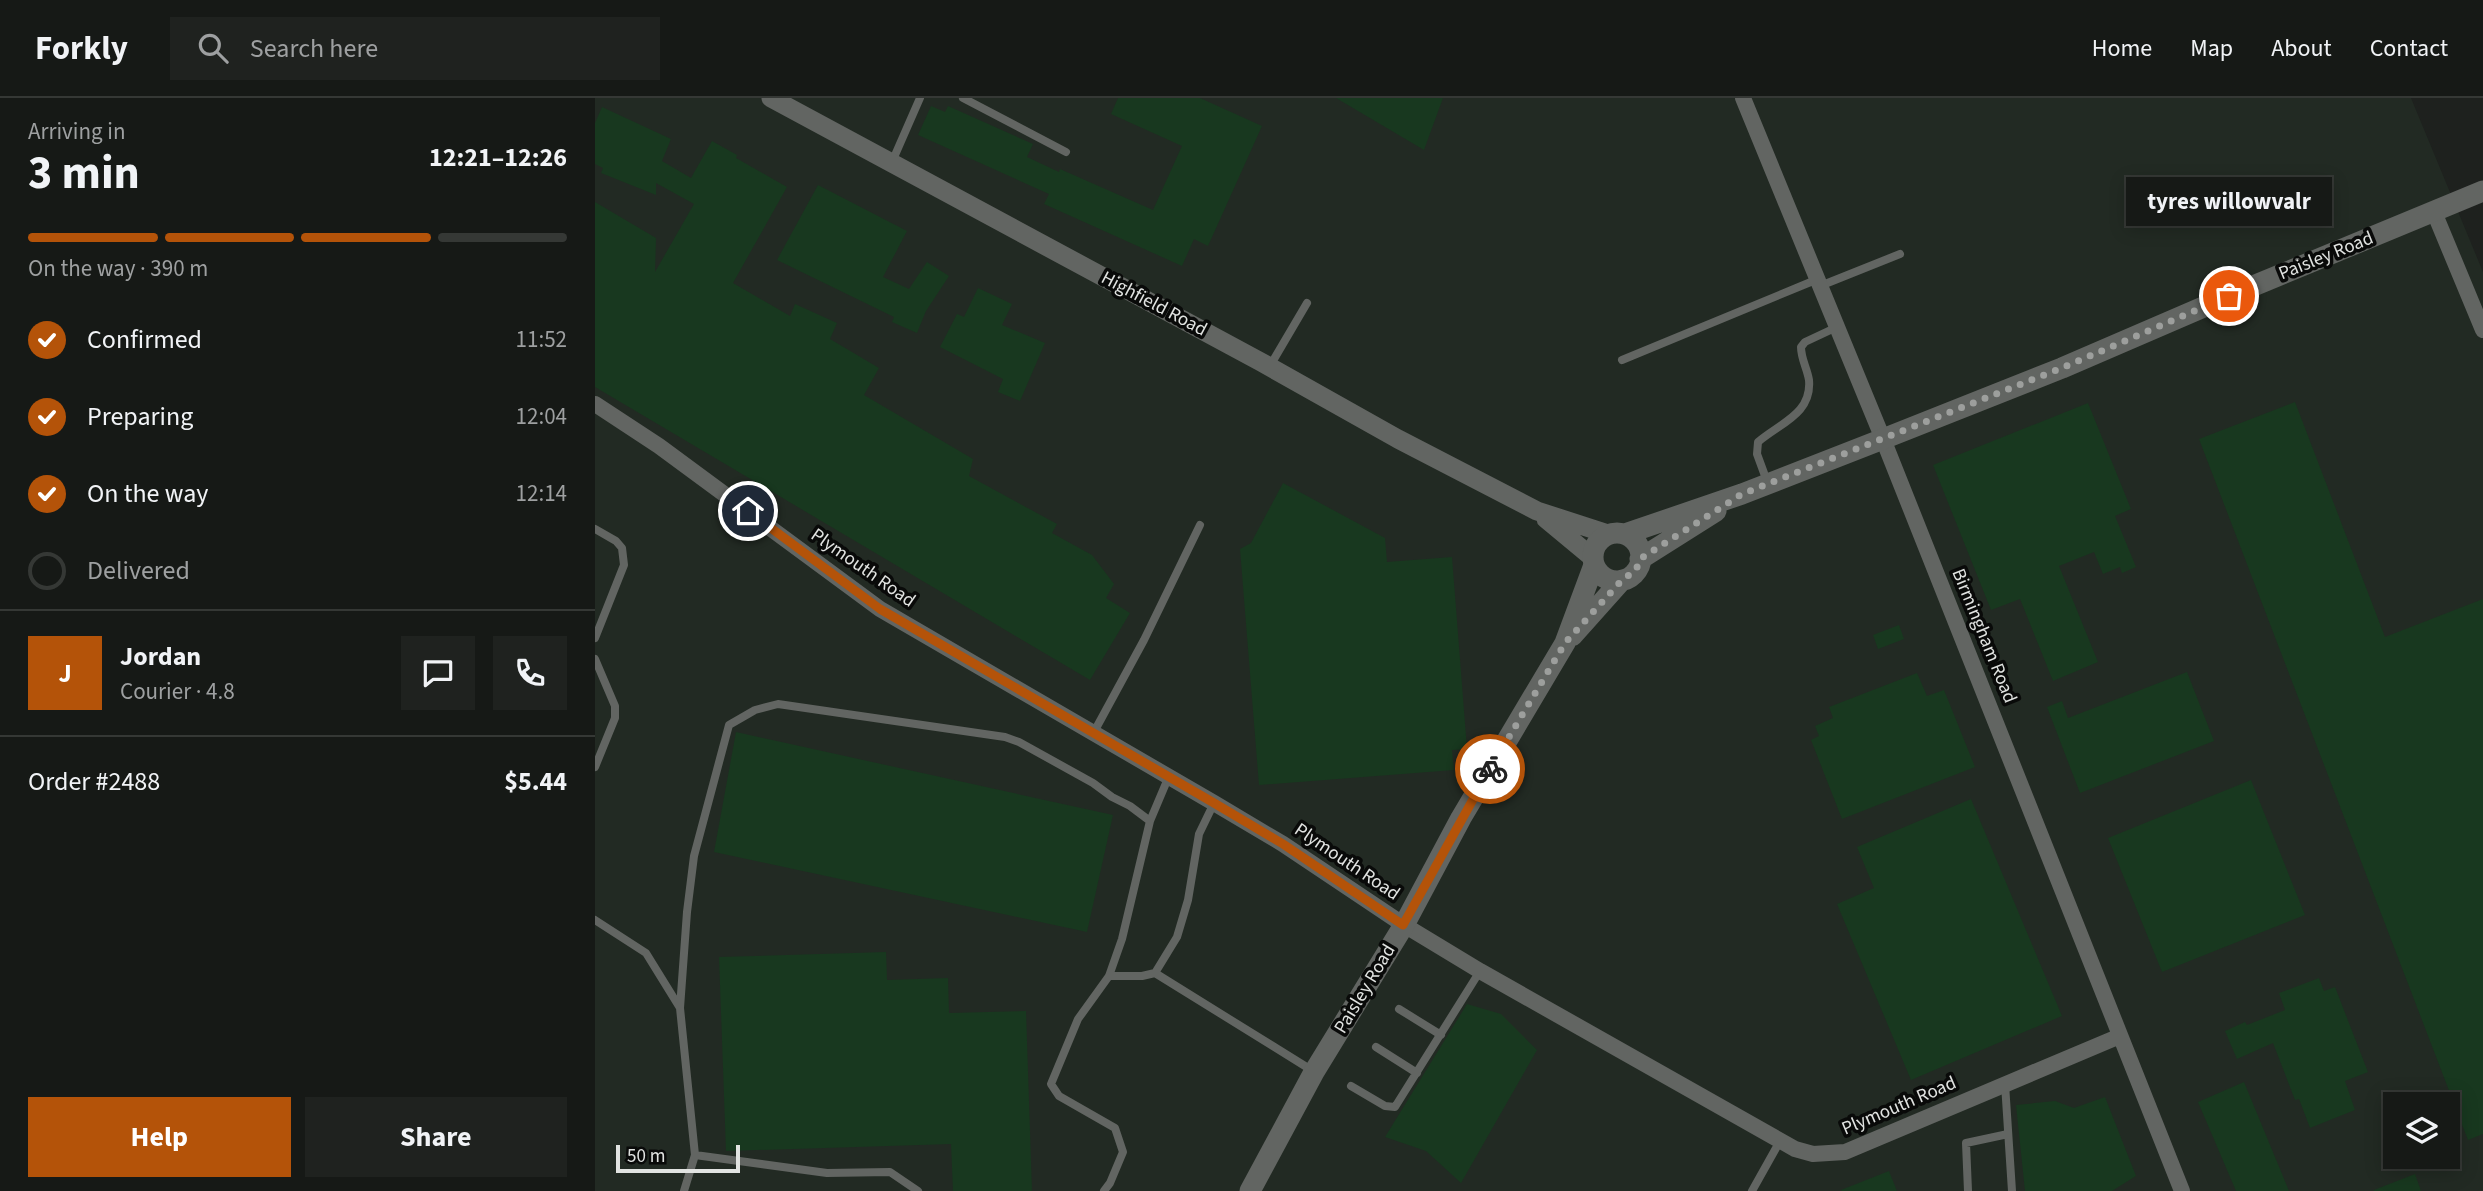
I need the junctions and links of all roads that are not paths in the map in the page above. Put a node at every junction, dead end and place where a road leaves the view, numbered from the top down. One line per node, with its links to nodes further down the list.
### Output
1 (771, 98): 6 (street, Highfield Road)
2 (921, 98): 6 (lane)
3 (963, 98): 5 (lane)
4 (1743, 98): 10 (street, Birmingham Road)
5 (1066, 152)
6 (892, 162): 15 (street, Highfield Road)
7 (2483, 191): 8 (main road, Paisley Road)
8 (2434, 212): 13 (street); 17 (main road, Paisley Road)
9 (1900, 254): 10 (lane)
10 (1819, 283): 12 (street, Birmingham Road); 14 (lane)
11 (1307, 303): 15 (lane)
12 (1837, 327): 17 (street, Birmingham Road); 18 (lane)
13 (2483, 330)
14 (1622, 360)
15 (1270, 366): 20 (street, Highfield Road)
16 (595, 404): 30 (street, Plymouth Road)
17 (1883, 439): 18 (main road, Paisley Road); 43 (street, Birmingham Road)
18 (1768, 484): 19 (main road, Paisley Road)
19 (1742, 494): 23 (main road, Paisley Road); 24 (main road, Paisley Road)
20 (1537, 511): 23 (street, Highfield Road); 25 (street, Highfield Road)
21 (1200, 525): 30 (lane)
22 (595, 528): 27 (lane)
23 (1616, 534): 24 (main road); 25 (main road)
24 (1640, 559): 26 (main road)
25 (1594, 562): 26 (main road); 28 (main road, Paisley Road)
26 (1622, 580): 28 (main road, Paisley Road)
27 (595, 638)
28 (1565, 643): 36 (main road, Paisley Road)
29 (595, 659): 31 (lane)
30 (1094, 732): 32 (street, Plymouth Road)
31 (595, 767)
32 (1169, 776): 33 (street, Plymouth Road); 34 (lane)
33 (1214, 803): 36 (street, Plymouth Road); 38 (lane)
34 (1150, 821): 39 (lane); 40 (lane)
35 (595, 920): 40 (lane)
36 (1403, 925): 37 (street, Plymouth Road); 45 (main road, Paisley Road)
37 (1481, 971): 42 (lane); 50 (street, Plymouth Road)
38 (1155, 973): 39 (lane); 45 (lane)
39 (1109, 976): 54 (lane)
40 (680, 1008): 51 (lane)
41 (1399, 1009): 42 (lane)
42 (1441, 1035): 46 (lane)
43 (2120, 1037): 47 (street, Plymouth Road); 59 (street, Birmingham Road)
44 (1376, 1048): 46 (lane)
45 (1314, 1072): 55 (main road, Paisley Road)
46 (1417, 1073): 48 (lane)
47 (2005, 1084): 49 (lane); 50 (street, Plymouth Road)
48 (1350, 1086)
49 (2008, 1134): 57 (lane); 58 (lane)
50 (1780, 1141): 56 (lane)
51 (695, 1155): 52 (lane); 53 (lane)
52 (684, 1191)
53 (918, 1191)
54 (1104, 1191)
55 (1249, 1191)
56 (1752, 1191)
57 (1968, 1191)
58 (2012, 1191)
59 (2182, 1191)

